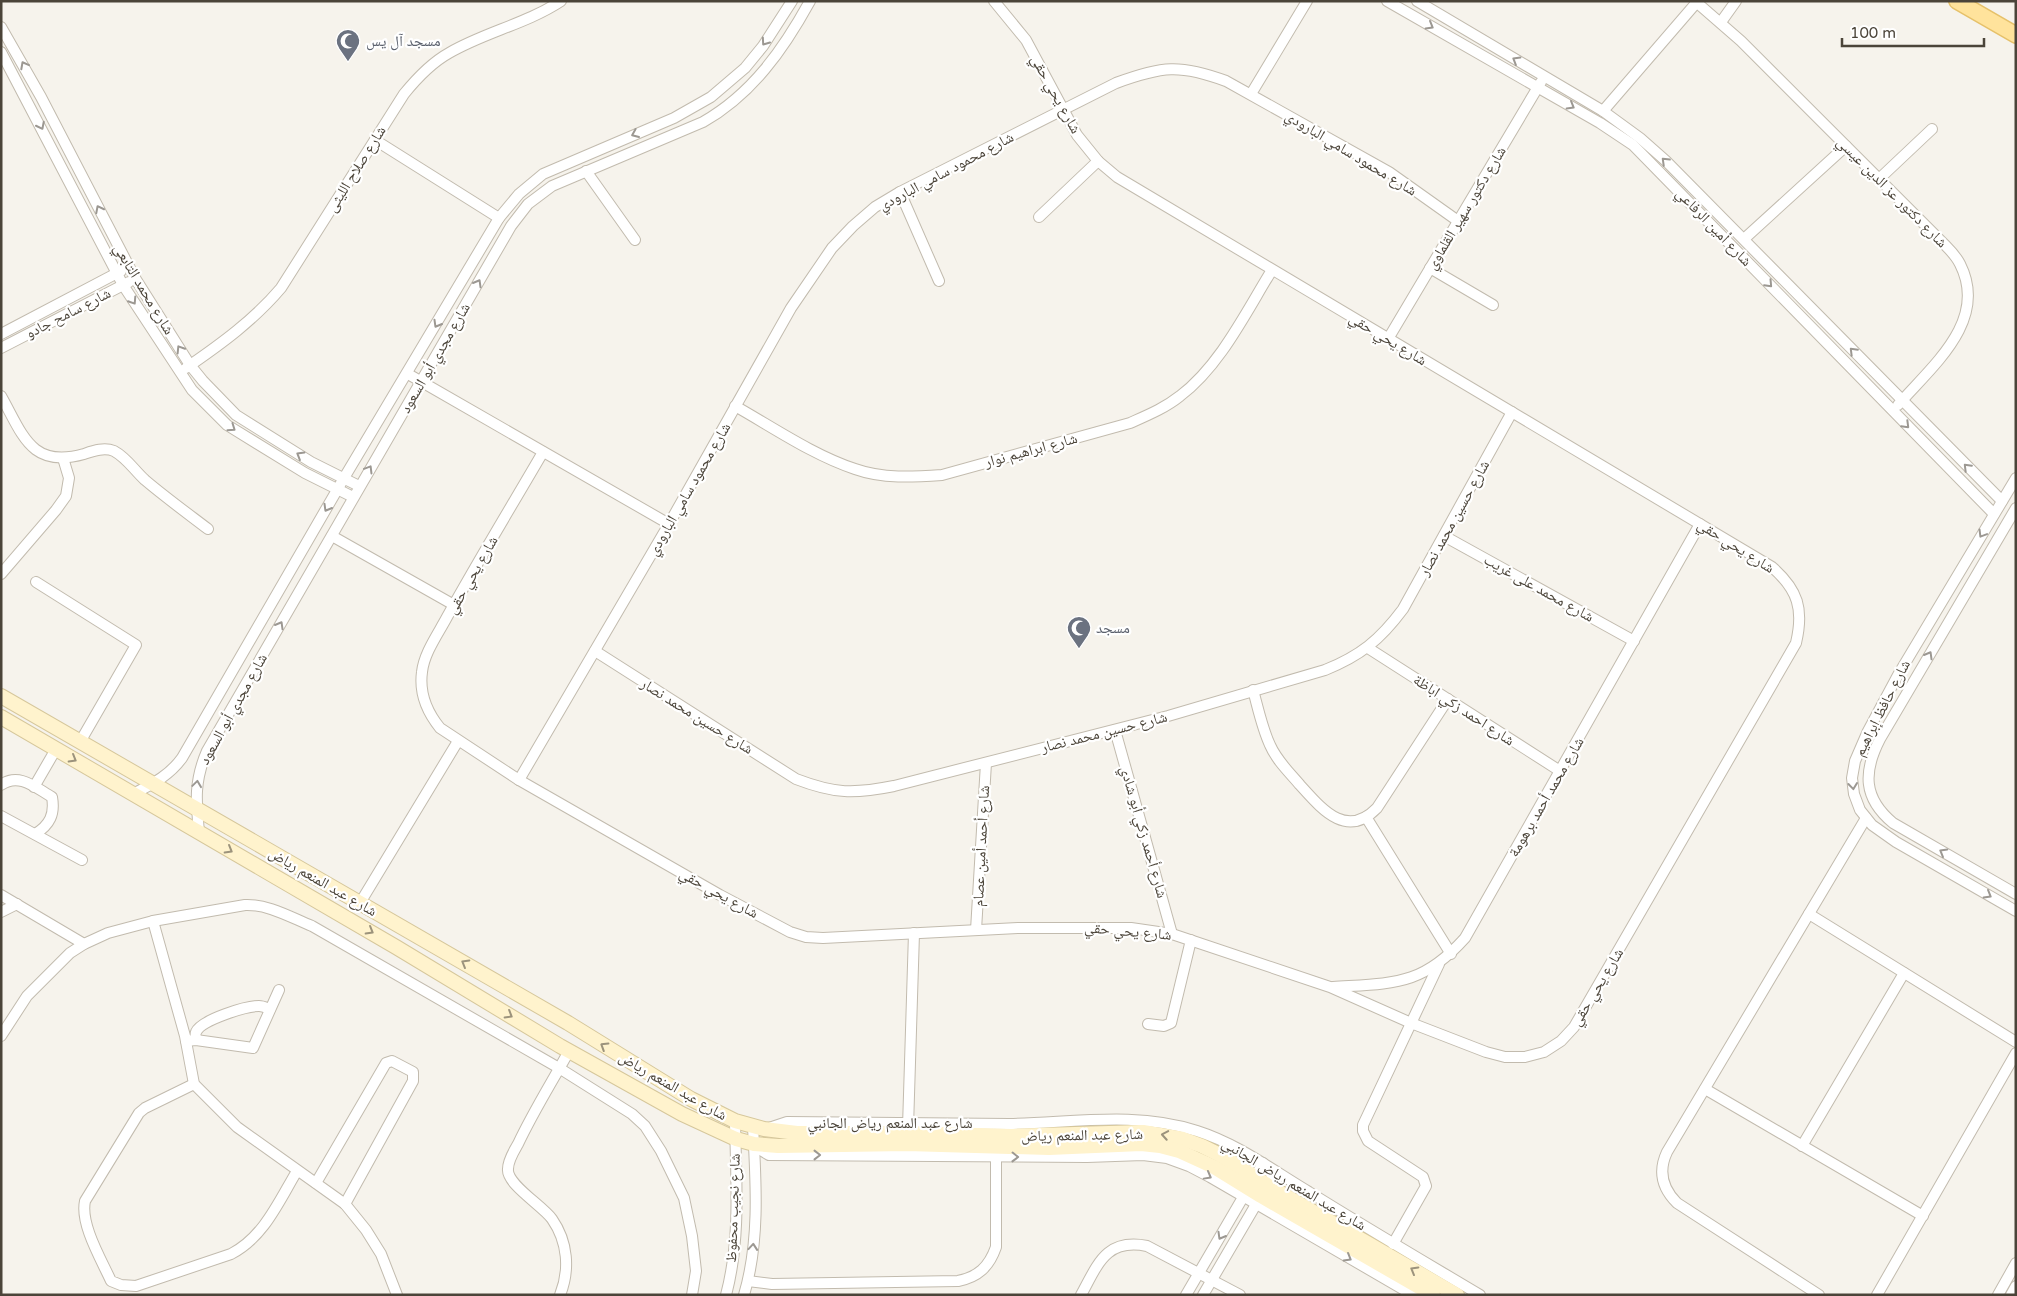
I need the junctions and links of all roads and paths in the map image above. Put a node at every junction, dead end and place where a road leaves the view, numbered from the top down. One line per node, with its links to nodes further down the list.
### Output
1 (561, 1): 23 (street, شارع صلاح الليثى)
2 (810, 1): 11 (street, شارع مجدي أبو السعود)
3 (994, 1): 20 (street, شارع يحي حقي)
4 (1307, 1): 19 (street)
5 (1387, 1): 18 (street, شارع أمين الرفاعي, one-way to 18)
6 (1417, 1): 17 (street, شارع أمين الرفاعي, one-way to 6)
7 (1736, 1): 12 (street)
8 (1957, 1): 14 (main road)
9 (790, 2): 11 (street); 31 (street, شارع مجدي أبو السعود, one-way to 31)
10 (1696, 2): 12 (street, شارع دكتور عز الدين عيسي); 21 (street)
11 (805, 11): 27 (street, شارع مجدي أبو السعود)
12 (1721, 22): 25 (street, شارع دكتور عز الدين عيسي)
13 (1, 26): 15 (street, شارع محمد التابعي)
14 (2016, 35)
15 (15, 49): 16 (street); 35 (street, شارع محمد التابعي, one-way to 15)
16 (2, 54): 38 (street, شارع محمد التابعي, one-way to 38)
17 (1544, 77): 18 (street, شارع دكتور سهير القلماوي); 21 (street, شارع أمين الرفاعي)
18 (1538, 88): 24 (street, شارع أمين الرفاعي, one-way to 24); 32 (street, شارع دكتور سهير القلماوي)
19 (1251, 94): 20 (street, شارع محمود سامي البارودي); 32 (street, شارع محمود سامي البارودي)
20 (1065, 109): 26 (street, شارع يحي حقي); 29 (street, شارع محمود سامي البارودي)
21 (1603, 111): 24 (street, شارع أمين الرفاعي)
22 (1932, 129): 28 (street)
23 (375, 140): 31 (street); 49 (street, شارع صلاح الليثى)
24 (1637, 141): 34 (street, شارع أمين الرفاعي, one-way to 24); 44 (street, شارع أمين الرفاعي, one-way to 44)
25 (1846, 146): 28 (street, شارع دكتور عز الدين عيسي); 34 (street)
26 (1098, 161): 30 (street); 37 (street, شارع يحي حقي)
27 (586, 171): 33 (street); 52 (street, شارع مجدي أبو السعود, one-way to 27)
28 (1879, 179): 54 (street, شارع دكتور عز الدين عيسي)
29 (900, 192): 40 (street); 55 (street, شارع محمود سامي البارودي)
30 (1039, 217)
31 (499, 218): 51 (street, شارع مجدي أبو السعود, one-way to 51)
32 (1458, 221): 36 (street, شارع دكتور سهير القلماوي)
33 (635, 240)
34 (1744, 240): 43 (street, شارع أمين الرفاعي)
35 (129, 267): 38 (street, شارع سامح جادو); 39 (street, شارع محمد التابعي)
36 (1430, 268): 42 (street); 46 (street, شارع دكتور سهير القلماوي)
37 (1272, 270): 46 (street, شارع يحي حقي); 55 (street, شارع ابراهيم نوار)
38 (117, 273): 41 (street, شارع محمد التابعي); 45 (street, شارع سامح جادو)
39 (135, 278): 41 (street, شارع سامح جادو); 49 (street, شارع محمد التابعي, one-way to 39)
40 (939, 281)
41 (123, 285): 47 (street, شارع سامح جادو); 50 (street, شارع محمد التابعي, one-way to 50)
42 (1493, 305)
43 (1810, 309): 44 (street); 54 (street, شارع أمين الرفاعي, one-way to 43)
44 (1801, 318): 56 (street, شارع أمين الرفاعي)
45 (2, 331): 47 (street)
46 (1388, 339): 57 (street, شارع يحي حقي)
47 (12, 342): 48 (street, شارع سامح جادو)
48 (1, 348)
49 (190, 365): 50 (street, شارع صلاح الليثى); 60 (street, شارع محمد التابعي, one-way to 49)
50 (179, 373): 63 (street, شارع محمد التابعي, one-way to 63)
51 (408, 374): 52 (street); 60 (street, شارع مجدي أبو السعود)
52 (422, 382): 58 (street); 62 (street, شارع مجدي أبو السعود, one-way to 52)
53 (1, 396): 59 (street)
54 (1902, 401): 56 (street, شارع دكتور عز الدين عيسي); 65 (street, شارع أمين الرفاعي, one-way to 54)
55 (736, 406): 68 (street, شارع محمود سامي البارودي)
56 (1892, 411): 67 (street, شارع أمين الرفاعي, one-way to 67)
57 (1512, 412): 69 (street, شارع يحي حقي); 72 (street, شارع حسين محمد نصار)
58 (543, 452): 68 (street); 75 (street, شارع يحي حقي)
59 (63, 458): 70 (street); 73 (street)
60 (344, 478): 62 (street, شارع محمد التابعي); 63 (street, شارع مجدي أبو السعود)
61 (2016, 478): 65 (street, شارع حافظ إبراهيم)
62 (359, 486): 64 (street, شارع مجدي أبو السعود)
63 (338, 490): 64 (street, شارع محمد التابعي); 85 (street, شارع مجدي أبو السعود, one-way to 85)
64 (353, 497): 71 (street, شارع مجدي أبو السعود)
65 (2002, 501): 67 (street, شارع حافظ إبراهيم)
66 (2016, 508): 80 (street, شارع حافظ إبراهيم, one-way to 66)
67 (1994, 514): 79 (street, شارع حافظ إبراهيم, one-way to 79)
68 (669, 524): 78 (street, شارع محمود سامي البارودي)
69 (1700, 524): 76 (street, شارع محمد أحمد برهومة); 130 (street, شارع يحي حقي)
70 (208, 529)
71 (332, 536): 75 (street); 87 (street, شارع مجدي أبو السعود, one-way to 71)
72 (1444, 536): 76 (street, شارع محمد على غريب); 77 (street, شارع حسين محمد نصار)
73 (1, 574)
74 (36, 582): 89 (street)
75 (454, 605): 88 (street, شارع يحي حقي)
76 (1634, 641): 92 (street, شارع محمد أحمد برهومة)
77 (1368, 648): 81 (street, شارع حسين محمد نصار); 83 (street, شارع احمد زكي اباظة)
78 (596, 651): 91 (street, شارع حسين محمد نصار); 93 (street, شارع محمود سامي البارودي)
79 (1898, 675): 80 (street); 101 (street, شارع حافظ إبراهيم, one-way to 101)
80 (1913, 682): 105 (street, شارع حافظ إبراهيم, one-way to 80)
81 (1253, 690): 86 (street, شارع حسين محمد نصار); 100 (street)
82 (1, 696): 89 (street, شارع عبد المنعم رياض)
83 (1448, 699): 92 (street, شارع احمد زكي اباظة); 100 (street)
84 (1, 717): 90 (street, شارع عبد المنعم رياض)
85 (199, 730): 87 (street); 94 (street, شارع مجدي أبو السعود)
86 (1115, 730): 91 (street, شارع حسين محمد نصار); 118 (street, شارع أحمد زكي أبو شادي)
87 (214, 738): 98 (street, شارع مجدي أبو السعود, one-way to 87)
88 (458, 741): 93 (street, شارع يحي حقي); 109 (street)
89 (80, 742): 94 (street, شارع عبد المنعم رياض)
90 (56, 750): 96 (street); 97 (street, شارع عبد المنعم رياض, one-way to 97)
91 (986, 763): 116 (street, شارع أحمد أمين عصام)
92 (1560, 771): 123 (street, شارع محمد أحمد برهومة)
93 (519, 780): 117 (street, شارع يحي حقي)
94 (153, 783): 97 (street, شارع مجدي أبو السعود); 98 (street, شارع عبد المنعم رياض)
95 (1, 785): 96 (street)
96 (34, 786): 103 (street)
97 (133, 794): 102 (street, شارع عبد المنعم رياض)
98 (197, 809): 102 (street, شارع مجدي أبو السعود); 109 (street, شارع عبد المنعم رياض)
99 (1, 816): 103 (street)
100 (1366, 817): 123 (street)
101 (1866, 818): 106 (street, شارع حافظ إبراهيم); 113 (street)
102 (199, 832): 121 (street, شارع عبد المنعم رياض, one-way to 121)
103 (35, 834): 104 (street)
104 (82, 860)
105 (1978, 872): 106 (street); 107 (street, شارع حافظ إبراهيم)
106 (1970, 885): 111 (street, شارع حافظ إبراهيم, one-way to 111)
107 (2016, 894)
108 (1, 895): 110 (street)
109 (360, 903): 115 (street, شارع عبد المنعم رياض)
110 (17, 904): 112 (street); 120 (street)
111 (2016, 911)
112 (1, 912)
113 (1809, 914): 126 (street); 139 (street)
114 (154, 921): 120 (street); 133 (street); 137 (street)
115 (408, 930): 121 (street); 122 (street, شارع عبد المنعم رياض)
116 (976, 930): 117 (street, شارع يحي حقي); 118 (street, شارع يحي حقي)
117 (914, 933): 141 (street)
118 (1172, 934): 119 (street, شارع يحي حقي)
119 (1191, 940): 127 (street, شارع يحي حقي); 131 (street)
120 (84, 944): 132 (street)
121 (396, 947): 125 (street, شارع عبد المنعم رياض)
122 (445, 952): 125 (street); 140 (street, شارع عبد المنعم رياض, one-way to 122)
123 (1450, 954): 124 (street, شارع محمد أحمد برهومة)
124 (1439, 964): 127 (street, شارع محمد أحمد برهومة); 130 (street)
125 (431, 969): 135 (street, شارع عبد المنعم رياض, one-way to 135)
126 (1904, 973): 134 (street); 146 (street)
127 (1330, 987): 130 (street, شارع يحي حقي)
128 (279, 990): 129 (street)
129 (270, 1009): 133 (street); 133 (street)
130 (1411, 1022): 157 (street)
131 (1148, 1024)
132 (1, 1036)
133 (191, 1040): 138 (street)
134 (2016, 1042)
135 (569, 1051): 137 (street); 144 (street, شارع عبد المنعم رياض)
136 (2016, 1054): 155 (street)
137 (559, 1068): 164 (street); 165 (street)
138 (194, 1084): 149 (street); 149 (street)
139 (1705, 1089): 146 (street); 176 (street)
140 (735, 1121): 142 (street, شارع عبد المنعم رياض); 144 (street, شارع نجيب محفوظ)
141 (908, 1127): 142 (street, شارع عبد المنعم رياض); 143 (street, شارع عبد المنعم رياض, one-way to 141)
142 (758, 1128): 145 (street, شارع نجيب محفوظ)
143 (1196, 1137): 148 (street, شارع عبد المنعم رياض الجانبي); 152 (street, شارع عبد المنعم رياض)
144 (736, 1138): 145 (street, شارع عبد المنعم رياض); 166 (street, شارع نجيب محفوظ)
145 (755, 1144): 147 (street, one-way to 147); 152 (street, شارع عبد المنعم رياض); 161 (street, شارع نجيب محفوظ, one-way to 145)
146 (1802, 1146): 155 (street)
147 (996, 1156): 152 (street, one-way to 152); 161 (street)
148 (1262, 1163): 150 (street, شارع عبد المنعم رياض الجانبي); 152 (street)
149 (297, 1171): 151 (street)
150 (1275, 1172): 153 (street); 156 (street, شارع عبد المنعم رياض الجانبي)
151 (316, 1183): 154 (street); 154 (street)
152 (1249, 1187): 153 (street, شارع عبد المنعم رياض); 159 (street, one-way to 159)
153 (1261, 1195): 156 (street, شارع عبد المنعم رياض); 160 (street); 172 (street, one-way to 172); 173 (street, شارع عبد المنعم رياض)
154 (345, 1204): 163 (street)
155 (1923, 1216): 177 (street)
156 (1336, 1217): 157 (street, شارع عبد المنعم رياض الجانبي); 174 (street, شارع عبد المنعم رياض, one-way to 156)
157 (1393, 1244): 175 (street, شارع عبد المنعم رياض الجانبي)
158 (2016, 1263): 178 (street)
159 (1199, 1272): 160 (street); 168 (street); 169 (street)
160 (1212, 1279): 170 (street); 171 (street)
161 (748, 1281): 167 (street, شارع نجيب محفوظ)
162 (2016, 1286): 179 (street)
163 (397, 1295)
164 (560, 1295)
165 (692, 1295)
166 (726, 1295)
167 (744, 1295)
168 (1080, 1295)
169 (1186, 1295)
170 (1202, 1295)
171 (1240, 1295)
172 (1413, 1295)
173 (1433, 1295)
174 (1456, 1295)
175 (1480, 1295)
176 (1819, 1295)
177 (1877, 1295)
178 (1998, 1295)
179 (2011, 1295)

